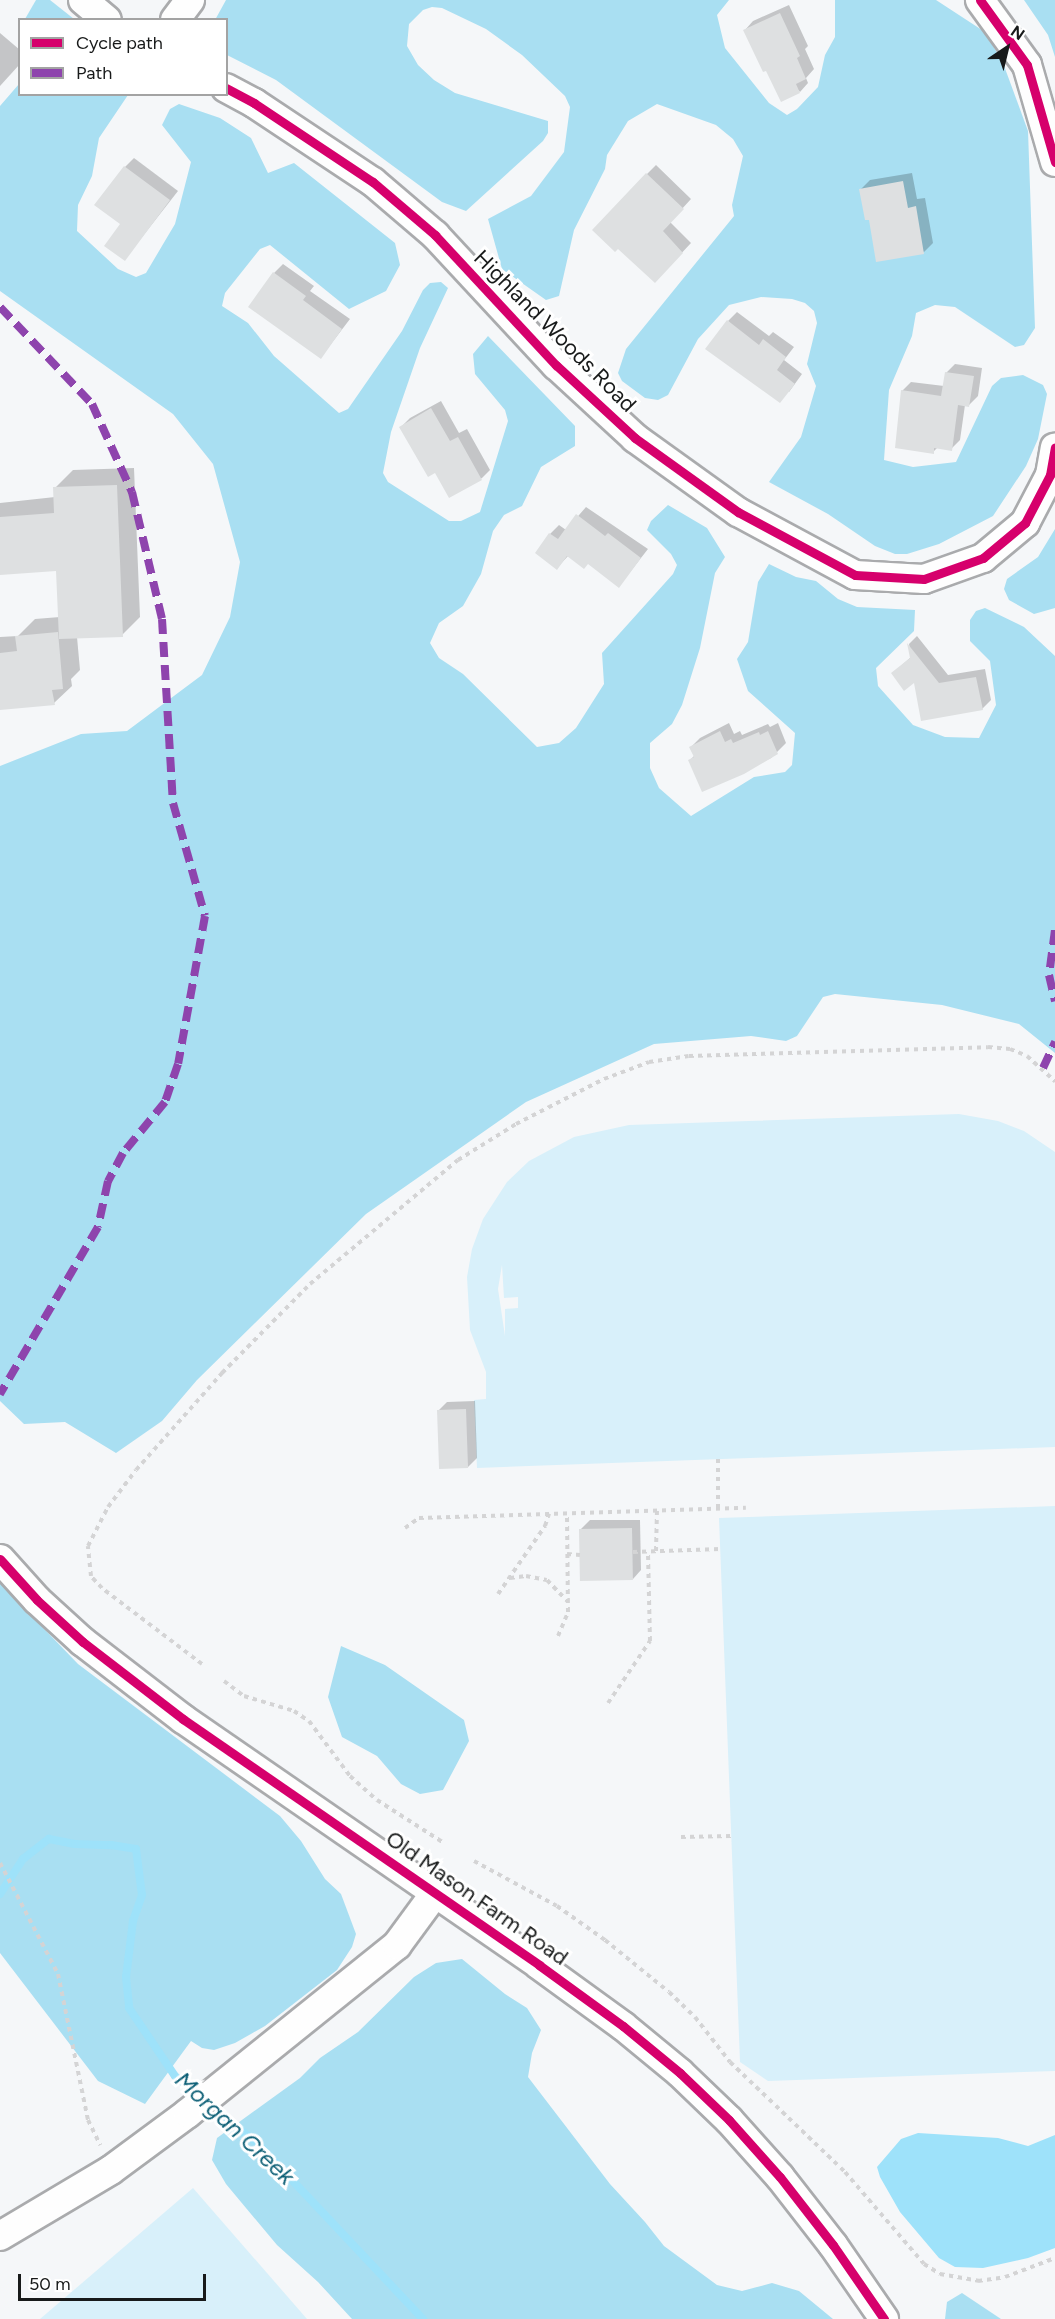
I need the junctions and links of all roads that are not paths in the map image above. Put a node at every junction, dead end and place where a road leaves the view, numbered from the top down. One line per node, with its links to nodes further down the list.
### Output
1 (83, 0): 4 (street)
2 (190, 0): 5 (street)
3 (980, 0): 7 (street)
4 (105, 18)
5 (176, 18)
6 (228, 89): 8 (street, Highland Woods Road)
7 (1055, 162)
8 (1055, 447)
9 (0, 1559): 10 (street, Old Mason Farm Road)
10 (436, 1892): 11 (street); 12 (street, Old Mason Farm Road)
11 (0, 2236)
12 (884, 2319)

